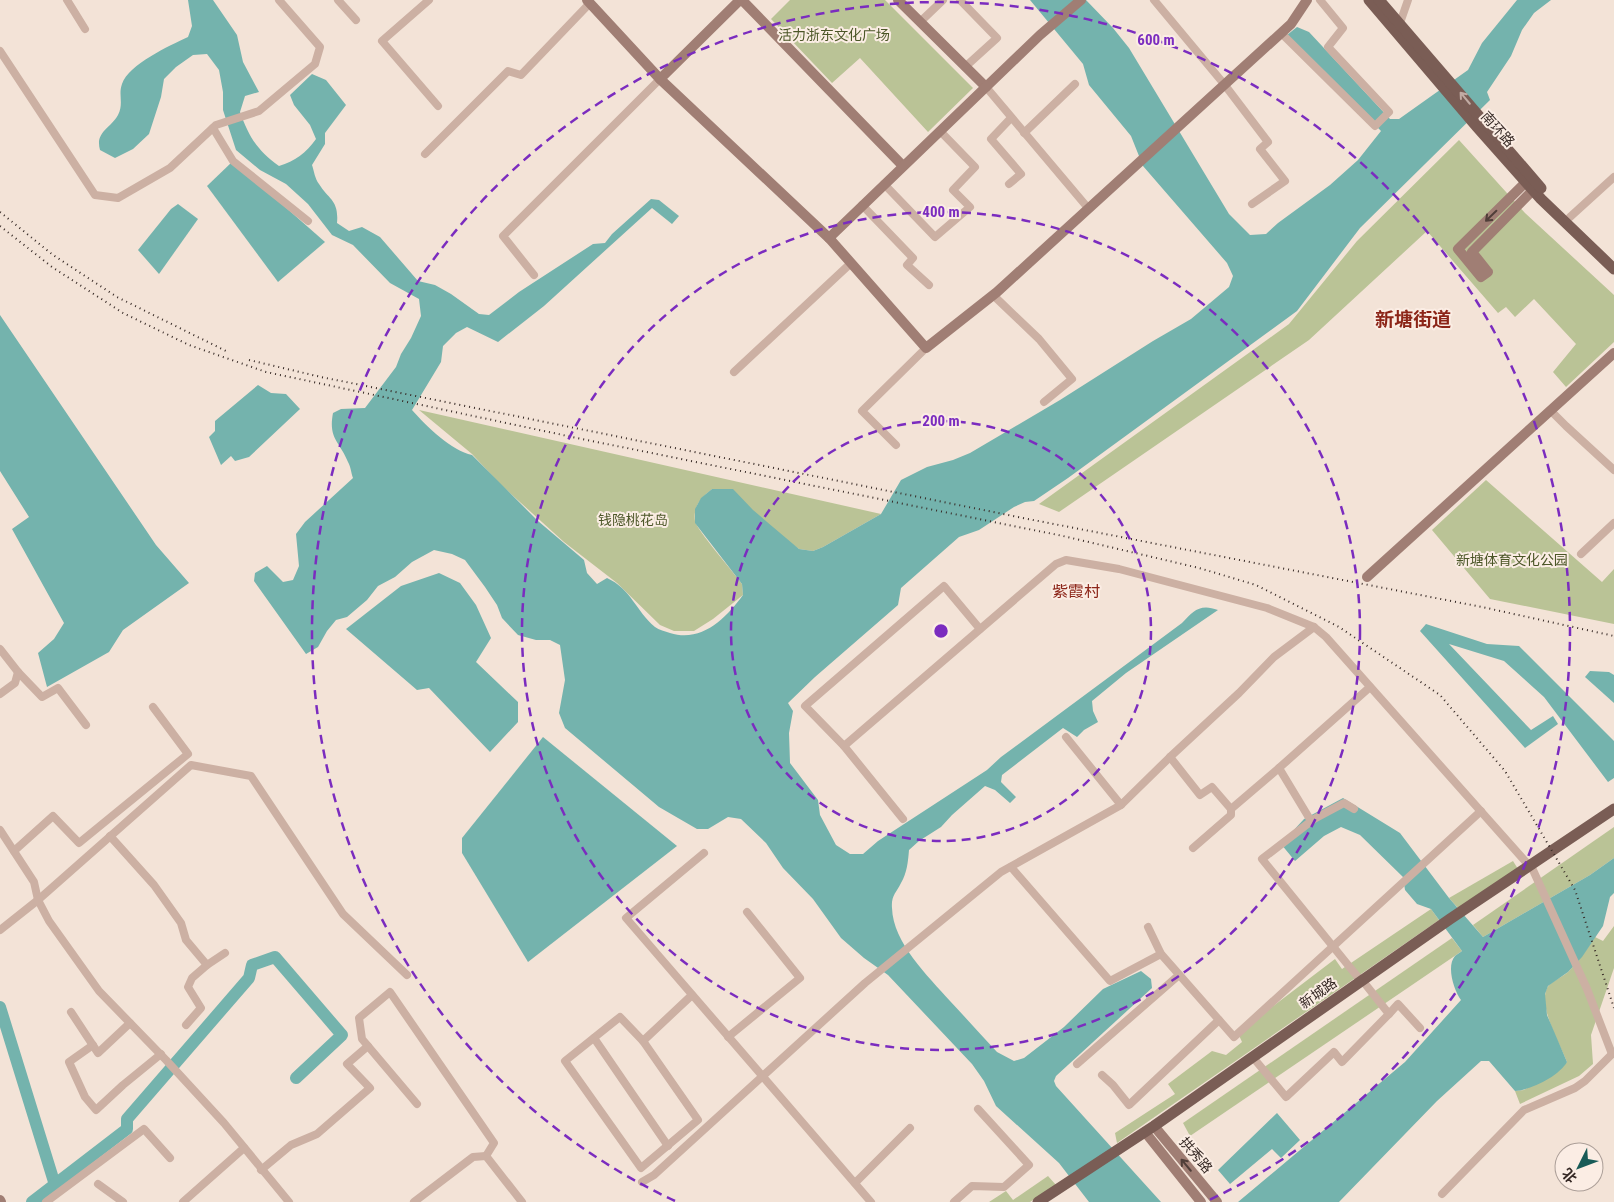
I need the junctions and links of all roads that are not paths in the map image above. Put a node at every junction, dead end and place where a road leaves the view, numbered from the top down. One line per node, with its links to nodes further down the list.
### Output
1 (67, 0): 20 (street)
2 (279, 0): 32 (street)
3 (338, 0): 17 (street)
4 (429, 0): 29 (street)
5 (741, 0): 25 (street); 36 (street)
6 (898, 0): 18 (street)
7 (943, 0): 18 (street)
8 (960, 0): 23 (street)
9 (1081, 0): 28 (street)
10 (1154, 0): 27 (street)
11 (1307, 0): 21 (street)
12 (1320, 0): 21 (street)
13 (1369, 0): 24 (main road, 南环路)
14 (1380, 0): 19 (main road, 南环路)
15 (1408, 0): 19 (street)
16 (589, 2): 25 (street); 35 (street)
17 (356, 20)
18 (920, 22): 23 (street)
19 (1400, 23): 24 (main road, 南环路)
20 (85, 29)
21 (1281, 33): 27 (street)
22 (0, 50): 32 (street)
23 (965, 67): 28 (street)
24 (1442, 78): 31 (main road, 南环路)
25 (660, 79): 46 (street); 50 (street)
26 (1075, 84): 34 (street)
27 (1224, 84): 41 (street); 43 (street)
28 (986, 87): 30 (street); 33 (street)
29 (438, 106)
30 (1011, 118): 34 (street); 39 (street)
31 (1481, 125): 40 (main road, 南环路); 44 (main road, 南环路)
32 (213, 128): 45 (street)
33 (940, 131): 36 (street); 38 (street)
34 (1024, 133): 43 (street)
35 (425, 154)
36 (903, 166): 38 (street)
37 (1614, 177): 44 (street)
38 (884, 184): 42 (street)
39 (1009, 184)
40 (1529, 186): 40 (street, one-way to 40); 49 (main road, 南环路)
41 (1252, 204)
42 (862, 205): 46 (street); 51 (street)
43 (1088, 208): 52 (street)
44 (1570, 217): 47 (main road, 南环路)
45 (308, 221)
46 (828, 238): 48 (street)
47 (1614, 258)
48 (851, 263): 53 (street); 55 (street)
49 (1614, 269)
50 (534, 275)
51 (929, 285)
52 (993, 295): 53 (street); 56 (street)
53 (926, 348): 58 (street)
54 (1614, 353): 57 (street)
55 (734, 372)
56 (1044, 402)
57 (1552, 411): 59 (street); 62 (street)
58 (896, 445)
59 (1614, 470)
60 (1614, 523): 61 (street)
61 (1581, 554)
62 (1367, 577)
63 (1314, 627): 64 (street); 67 (street); 73 (street)
64 (980, 629): 72 (street); 72 (street)
65 (0, 649): 66 (street)
66 (18, 672): 68 (street); 70 (street)
67 (1370, 687): 74 (street); 79 (street)
68 (0, 694)
69 (152, 707): 86 (street)
70 (86, 725)
71 (1066, 737): 75 (street)
72 (844, 746): 81 (street)
73 (1170, 757): 75 (street); 77 (street)
74 (1279, 768): 77 (street); 82 (street)
75 (1121, 805): 88 (street)
76 (1614, 808): 89 (main road, 新城路)
77 (1231, 809): 85 (street)
78 (1354, 809): 82 (street)
79 (1481, 811): 89 (street); 94 (street)
80 (1614, 815): 89 (main road, 新城路)
81 (903, 819)
82 (1311, 821): 94 (street)
83 (0, 830): 86 (street)
84 (110, 836): 90 (street); 97 (street); 98 (street)
85 (1193, 848)
86 (14, 851): 90 (street)
87 (704, 853): 101 (street)
88 (1011, 867): 96 (street); 118 (street)
89 (1532, 868): 100 (main road, 新城路); 113 (street)
90 (38, 900): 93 (street); 105 (street)
91 (748, 912): 108 (street)
92 (1148, 927): 96 (street)
93 (0, 930)
94 (1332, 947): 100 (street); 104 (street)
95 (225, 953): 97 (street)
96 (1161, 954): 99 (street)
97 (207, 965): 106 (street)
98 (407, 975)
99 (1179, 975): 104 (street); 116 (street)
100 (1363, 983): 103 (street); 115 (main road, 新城路); 122 (main road, 新城路)
101 (692, 995): 108 (street); 110 (street)
102 (71, 1012): 111 (street)
103 (1390, 1014): 107 (street); 115 (street)
104 (1219, 1020): 117 (street)
105 (130, 1023): 111 (street); 114 (street)
106 (186, 1026)
107 (1420, 1028)
108 (728, 1037): 118 (street)
109 (594, 1038): 110 (street); 123 (street); 123 (street)
110 (643, 1041): 123 (street)
111 (93, 1045): 114 (street)
112 (368, 1046): 119 (street); 125 (street); 127 (street)
113 (1613, 1053): 132 (street)
114 (164, 1057): 124 (street)
115 (1256, 1061): 122 (main road, 新城路)
116 (1078, 1064)
117 (1102, 1075)
118 (762, 1076): 128 (street); 129 (street)
119 (417, 1104)
120 (978, 1109): 140 (street)
121 (910, 1128): 129 (street)
122 (1151, 1132): 131 (main road, 新城路); 143 (street, 拱秀路); 144 (street, 拱秀路, one-way to 122)
123 (668, 1146)
124 (244, 1148): 127 (street); 135 (street)
125 (486, 1156): 137 (street); 138 (street)
126 (170, 1158): 133 (street)
127 (261, 1170): 136 (street)
128 (642, 1182)
129 (854, 1183): 139 (street)
130 (98, 1184): 134 (street)
131 (1072, 1184): 141 (main road, 新城路); 142 (main road, 新城路)
132 (1442, 1194)
133 (46, 1202)
134 (123, 1202)
135 (183, 1202)
136 (290, 1202)
137 (414, 1202)
138 (522, 1202)
139 (871, 1202)
140 (954, 1202)
141 (1038, 1202)
142 (1049, 1202)
143 (1201, 1202)
144 (1217, 1202)

